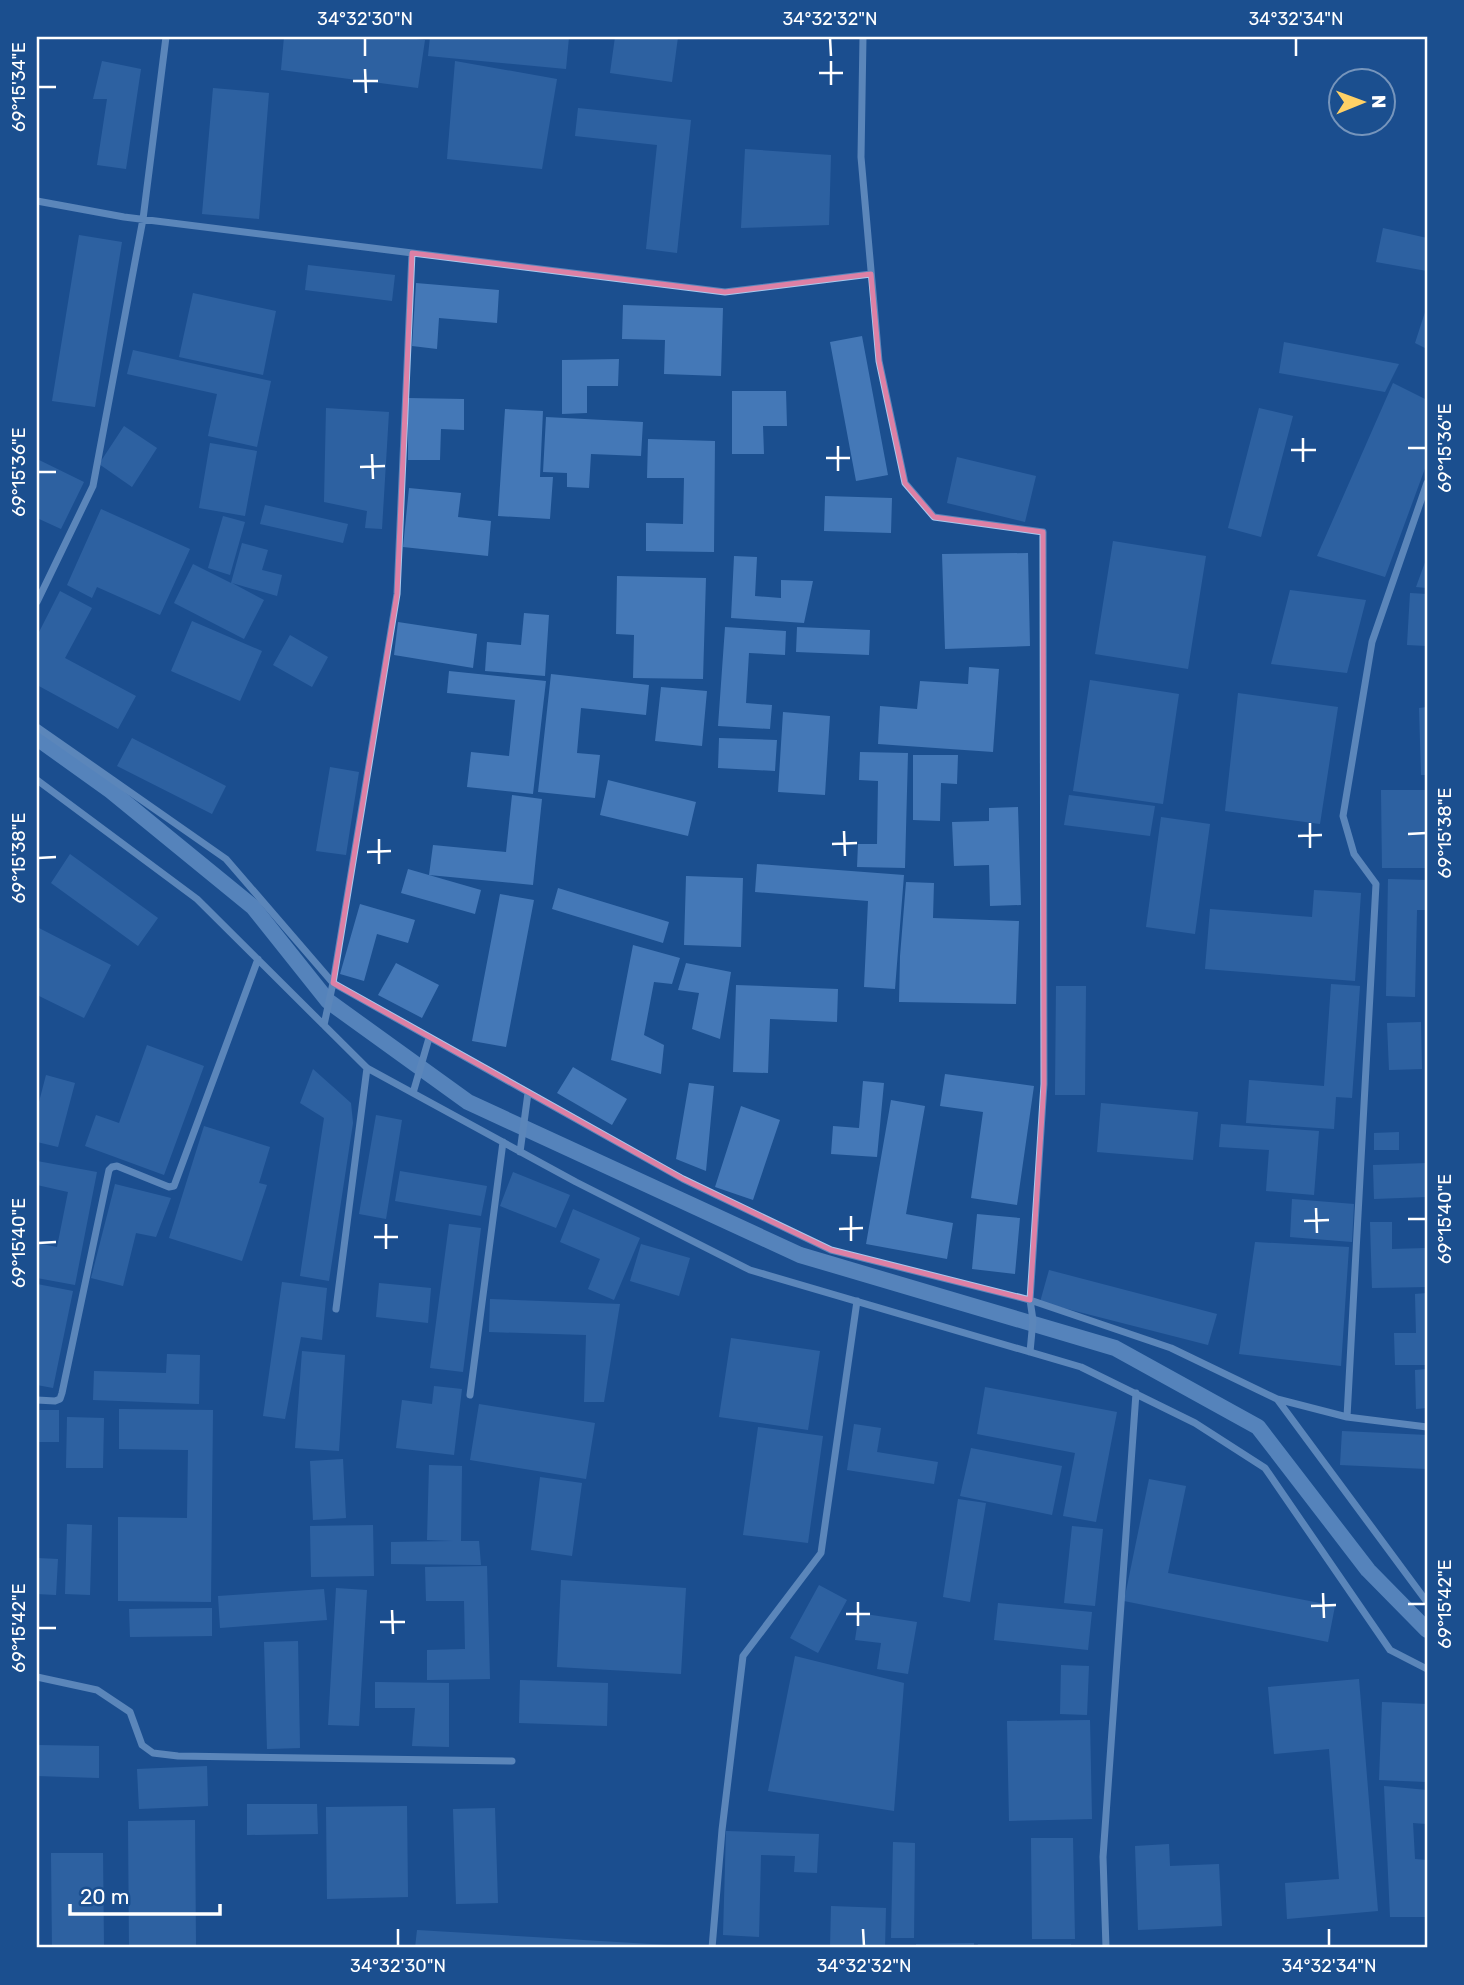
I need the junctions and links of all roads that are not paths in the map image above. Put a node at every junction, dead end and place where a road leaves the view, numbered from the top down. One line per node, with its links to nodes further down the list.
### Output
1 (166, 37): 4 (street)
2 (863, 37): 6 (street)
3 (37, 201): 4 (street)
4 (143, 219): 5 (street); 8 (street)
5 (412, 253): 6 (street); 12 (street)
6 (871, 274): 20 (street)
7 (1427, 483): 28 (street)
8 (37, 602)
9 (37, 727): 12 (street)
10 (37, 780): 11 (street)
11 (258, 959): 13 (street); 27 (street)
12 (333, 983): 13 (street); 14 (street)
13 (324, 1025): 15 (street)
14 (429, 1038): 16 (street); 17 (street)
15 (367, 1068): 16 (street); 22 (street)
16 (413, 1093): 18 (street)
17 (528, 1093): 19 (street); 20 (street)
18 (503, 1142): 19 (street); 25 (street)
19 (520, 1152): 21 (street)
20 (1030, 1300): 23 (street); 26 (street)
21 (856, 1301): 23 (street); 34 (street)
22 (336, 1309)
23 (1030, 1352): 24 (street)
24 (1136, 1394): 31 (street); 35 (street)
25 (470, 1395)
26 (1277, 1399): 28 (street); 30 (street)
27 (37, 1400)
28 (1347, 1417): 29 (street)
29 (1427, 1427)
30 (1427, 1602)
31 (1427, 1669)
32 (37, 1677): 33 (street)
33 (512, 1761)
34 (712, 1948)
35 (1106, 1948)

